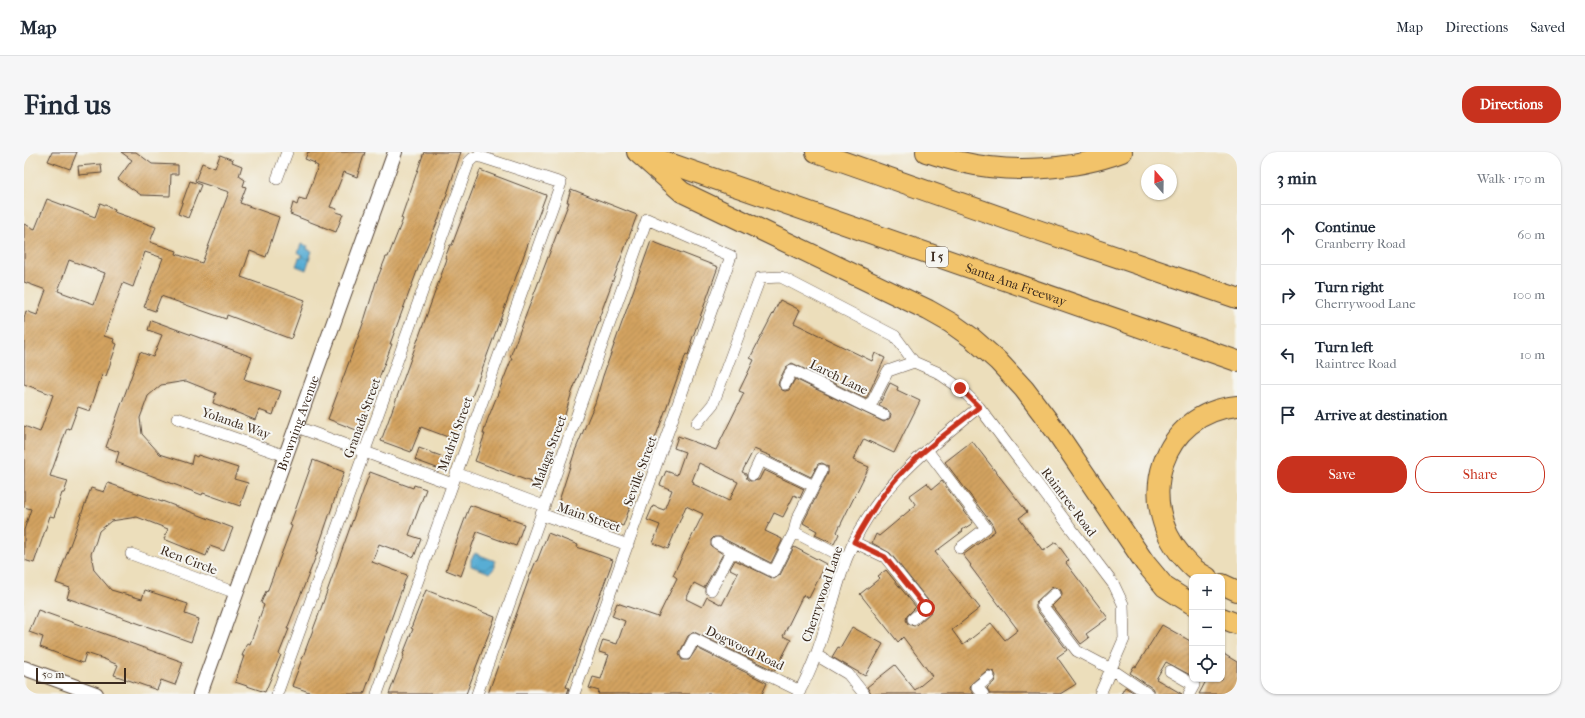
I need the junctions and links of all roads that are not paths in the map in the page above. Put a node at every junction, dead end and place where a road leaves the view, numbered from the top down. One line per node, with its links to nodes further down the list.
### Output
1 (287, 152): 7 (street)
2 (395, 152): 20 (street, Browning Avenue)
3 (637, 152): 11 (highway, Santa Ana Freeway / I 5); 43 (highway)
4 (816, 152): 10 (highway)
5 (926, 152): 6 (highway)
6 (1122, 152)
7 (277, 179)
8 (561, 183): 22 (street, Granada Street); 26 (street, Madrid Street)
9 (731, 256): 28 (street, Malaga Street); 32 (street, Seville Street)
10 (1237, 298)
11 (1237, 361)
12 (914, 362): 15 (street, Raintree Road); 16 (street, Larch Lane); 19 (street)
13 (785, 384): 16 (street, Larch Lane)
14 (1237, 406): 37 (highway)
15 (979, 407): 21 (street, Cherrywood Lane); 50 (street, Raintree Road)
16 (869, 408): 17 (street)
17 (884, 415)
18 (177, 418): 23 (street, Yolanda Way)
19 (697, 423)
20 (297, 427): 22 (street, Main Street); 23 (street, Browning Avenue)
21 (927, 450): 30 (street, Cherrywood Lane); 33 (street)
22 (364, 453): 26 (street, Main Street); 56 (street, Granada Street)
23 (286, 456): 41 (street, Browning Avenue)
24 (822, 470): 27 (street)
25 (752, 475): 27 (street)
26 (454, 479): 28 (street, Main Street); 57 (street, Madrid Street)
27 (814, 486): 29 (street)
28 (543, 510): 32 (street, Main Street); 58 (street, Malaga Street)
29 (794, 532): 34 (street); 36 (street)
30 (854, 542): 36 (street, Cherrywood Lane); 44 (street)
31 (717, 543): 34 (street)
32 (628, 545): 59 (street, Seville Street)
33 (960, 548)
34 (732, 551): 39 (street)
35 (131, 554): 41 (street, Ren Circle)
36 (846, 559): 48 (street, Cherrywood Lane)
37 (1202, 574)
38 (1225, 585): 40 (highway)
39 (711, 590)
40 (1237, 591)
41 (236, 593): 55 (street, Browning Avenue)
42 (1055, 594): 50 (street)
43 (1189, 602)
44 (913, 619)
45 (1225, 619): 46 (highway)
46 (1237, 624)
47 (686, 654): 53 (street, Dogwood Road)
48 (816, 655): 53 (street, Cherrywood Lane); 60 (street)
49 (24, 668): 54 (street)
50 (1111, 669): 62 (street, Raintree Road); 63 (street)
51 (1170, 671): 64 (street)
52 (989, 677): 61 (street)
53 (799, 692)
54 (96, 694)
55 (200, 694)
56 (277, 694)
57 (377, 694)
58 (477, 694)
59 (574, 694)
60 (864, 694)
61 (983, 694)
62 (1100, 694)
63 (1148, 694)
64 (1189, 694)

